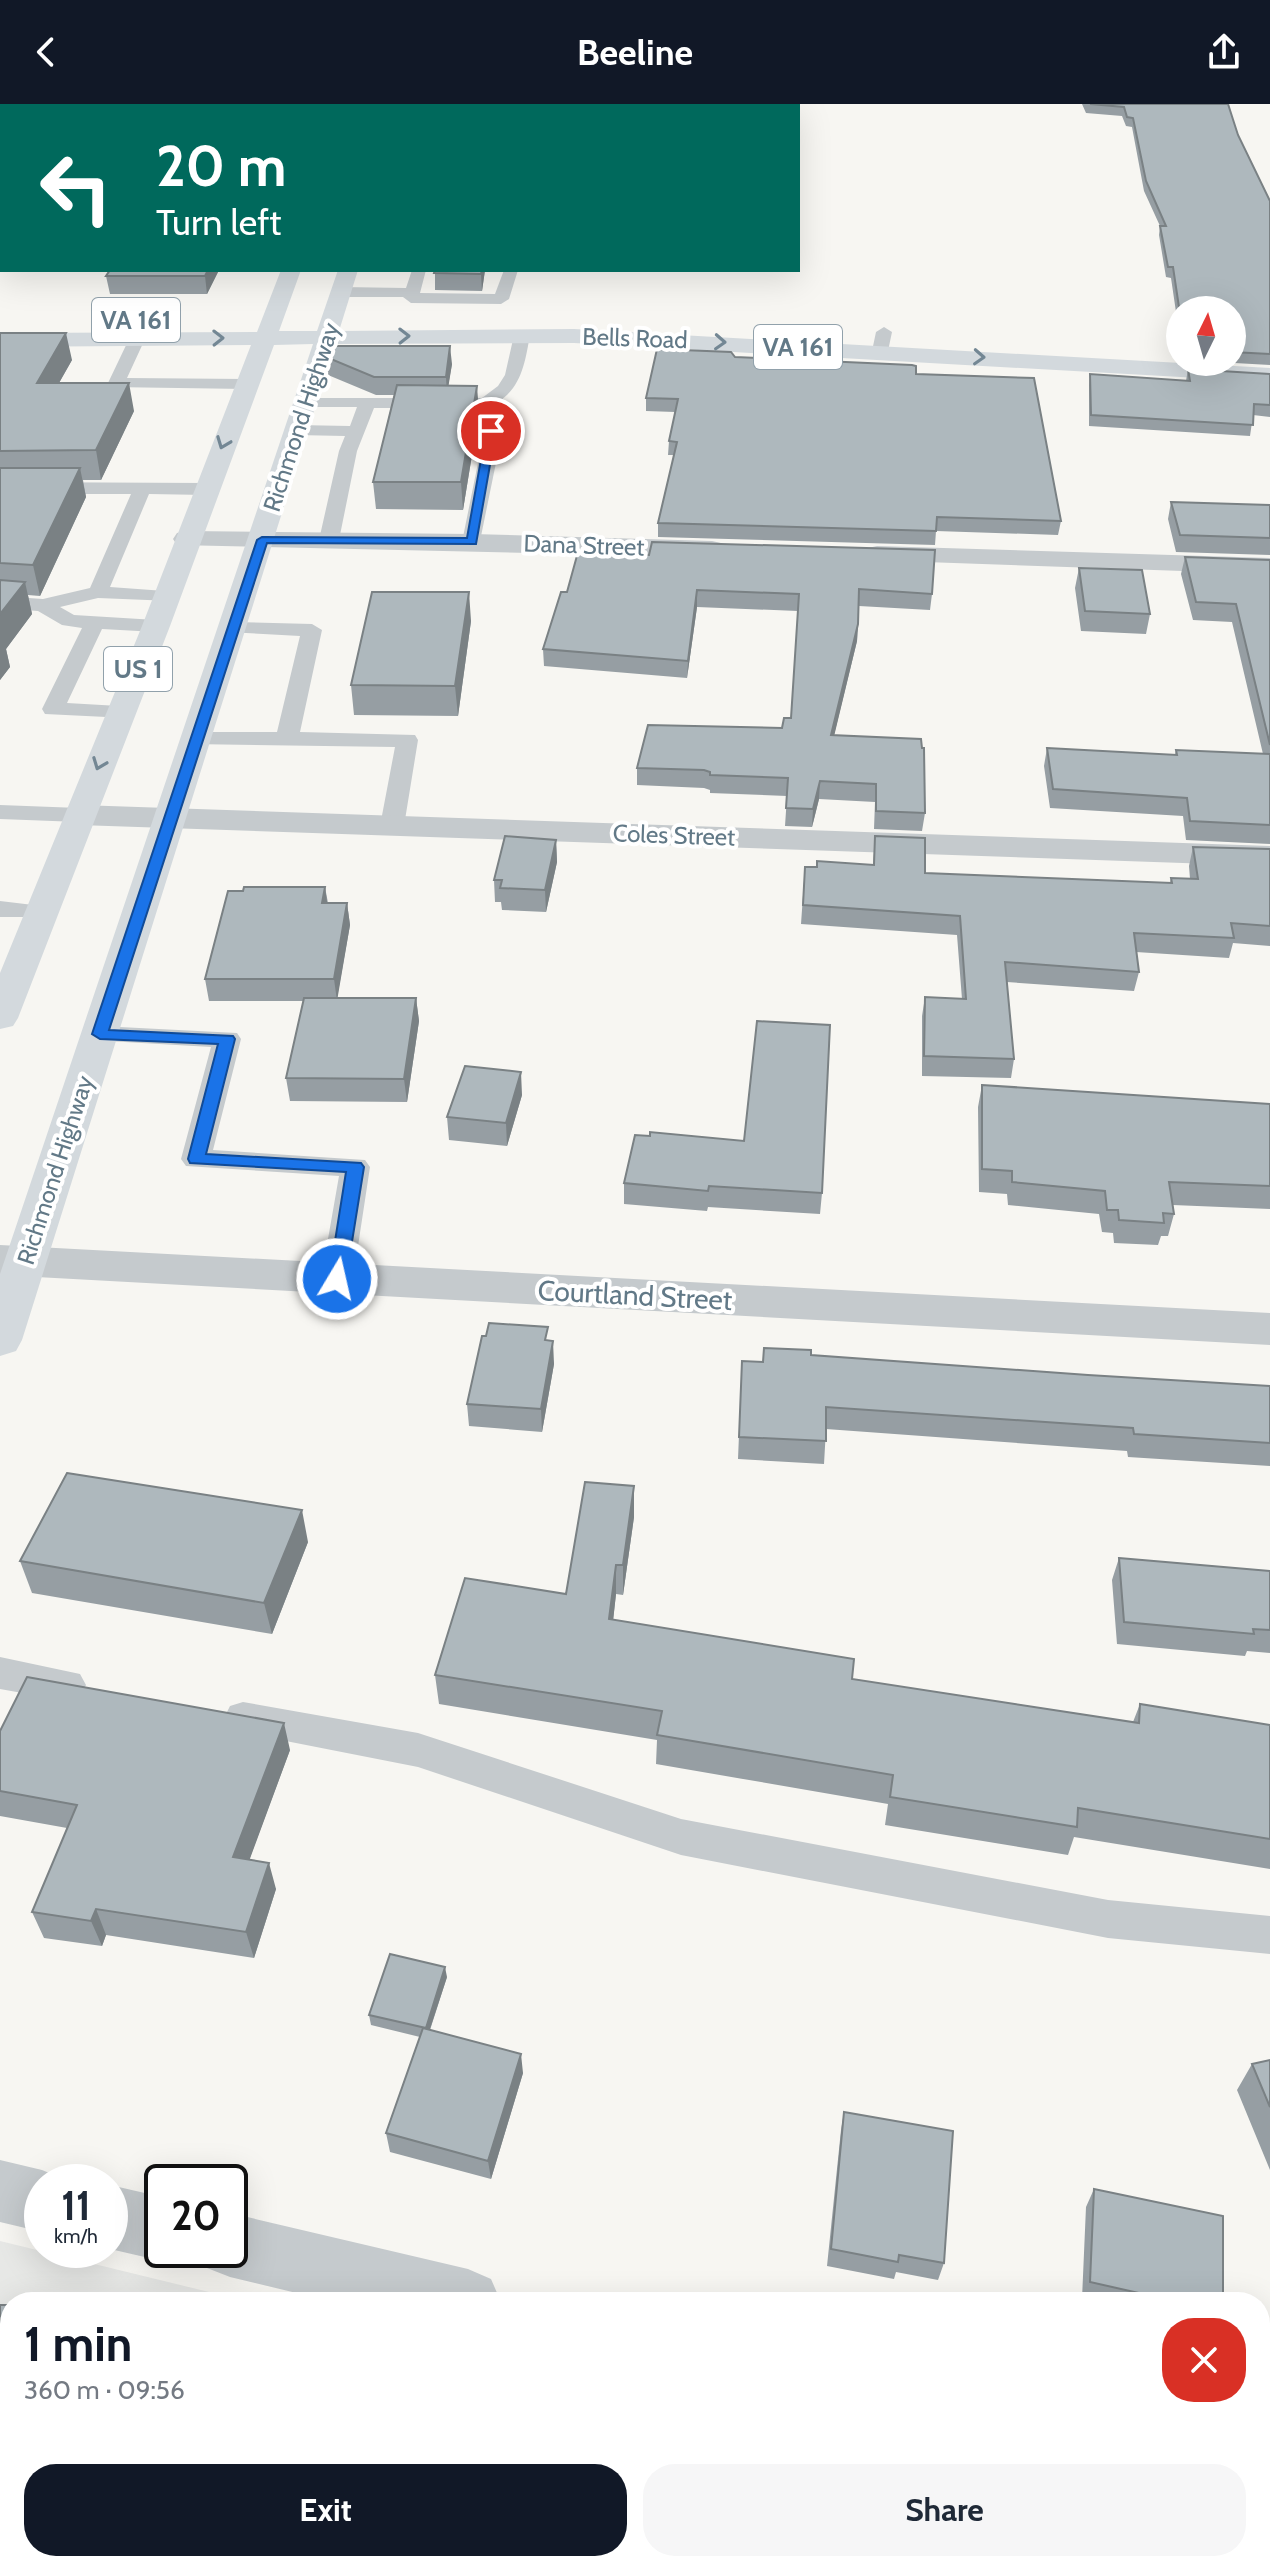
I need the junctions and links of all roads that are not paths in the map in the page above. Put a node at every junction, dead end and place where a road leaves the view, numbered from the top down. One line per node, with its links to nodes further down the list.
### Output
1 (290, 272): 10 (main road, US 1)
2 (347, 272): 5 (main road, Richmond Highway / US 1)
3 (418, 272): 6 (lane)
4 (510, 272): 7 (lane)
5 (341, 292): 6 (lane); 9 (main road, Richmond Highway / US 1)
6 (413, 293): 7 (lane)
7 (499, 307): 9 (main road, Bells Road / VA 161); 14 (main road, Bells Road / VA 161)
8 (0, 321): 10 (main road, Bells Road / VA 161)
9 (329, 327): 10 (main road, Bells Road / VA 161); 11 (main road, Bells Road / VA 161, one-way to 11); 22 (main road, Richmond Highway / US 1)
10 (268, 328): 12 (main road, Bells Road / VA 161, one-way to 10); 19 (main road, US 1)
11 (522, 335): 14 (main road, Bells Road / VA 161, one-way to 14); 21 (lane)
12 (137, 339): 13 (main road, Bells Road / VA 161); 19 (lane)
13 (0, 340)
14 (882, 342): 15 (main road, Bells Road / VA 161); 18 (main road, Bells Road / VA 161, one-way to 18)
15 (1166, 350)
16 (1246, 354): 17 (main road)
17 (1270, 356)
18 (1270, 375)
19 (246, 384): 26 (main road, US 1, one-way to 26)
20 (368, 402): 21 (lane); 22 (lane); 23 (lane)
21 (486, 403): 30 (lane)
22 (301, 416): 23 (lane); 28 (main road, Richmond Highway / US 1)
23 (356, 431): 29 (lane)
24 (0, 488): 25 (lane)
25 (142, 489): 26 (lane); 34 (lane)
26 (206, 489): 27 (main road, US 1)
27 (186, 539): 28 (street, Dana Street); 35 (main road, US 1)
28 (262, 540): 29 (street, Dana Street); 40 (main road, Richmond Highway / US 1)
29 (329, 540): 30 (street, Dana Street)
30 (472, 542): 31 (street, Dana Street)
31 (743, 550)
32 (855, 553): 33 (street)
33 (1270, 566)
34 (98, 592): 35 (lane); 37 (lane)
35 (165, 597): 39 (main road, US 1)
36 (0, 602): 37 (lane)
37 (43, 605): 38 (lane)
38 (95, 623): 39 (lane); 41 (lane)
39 (156, 626): 41 (main road, US 1)
40 (233, 628): 42 (main road, Richmond Highway / US 1); 43 (lane)
41 (119, 713): 45 (main road, US 1, one-way to 45)
42 (197, 739): 43 (lane); 46 (main road, Richmond Highway / US 1)
43 (287, 739): 47 (lane)
44 (0, 812): 45 (lane)
45 (79, 815): 46 (street, Coles Street); 50 (main road, US 1)
46 (171, 818): 47 (street, Coles Street); 52 (main road, Richmond Highway / US 1)
47 (392, 826): 48 (street, Coles Street)
48 (1270, 856)
49 (0, 909): 50 (lane)
50 (41, 912): 51 (main road, US 1)
51 (0, 1018)
52 (100, 1034): 53 (main road, Richmond Highway / US 1); 54 (lane)
53 (13, 1261): 54 (street, Courtland Street); 56 (main road, Richmond Highway / US 1)
54 (337, 1279): 55 (street, Courtland Street)
55 (1270, 1329)
56 (0, 1340)
57 (0, 1673): 58 (lane)
58 (108, 1693)
59 (201, 1710): 60 (lane)
60 (1270, 1935)
61 (0, 2191): 62 (street)
62 (24, 2197)
63 (248, 2249): 64 (street)
64 (426, 2292)

